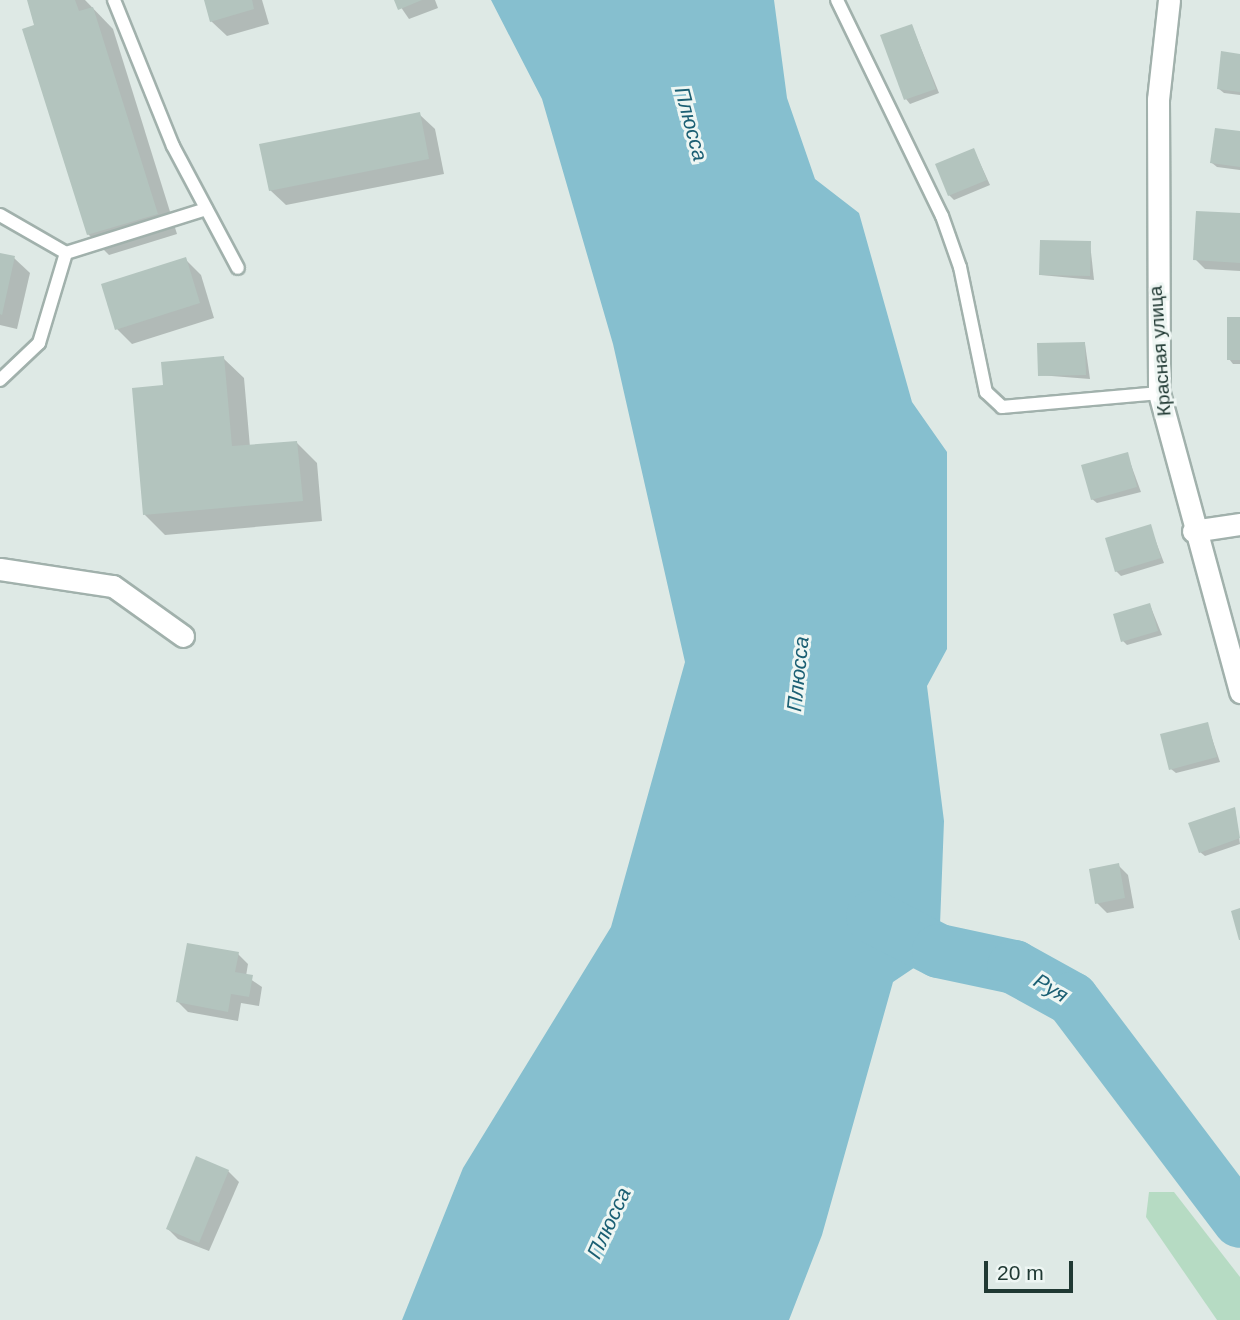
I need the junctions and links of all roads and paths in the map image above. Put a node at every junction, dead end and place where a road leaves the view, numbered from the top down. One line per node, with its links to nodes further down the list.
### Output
1 (114, 0): 4 (lane)
2 (836, 0): 9 (lane)
3 (1169, 0): 9 (street, Красная улица)
4 (206, 209): 6 (lane); 7 (lane)
5 (0, 215): 6 (lane)
6 (66, 253): 8 (lane)
7 (237, 268)
8 (0, 380)
9 (1159, 393): 11 (street, Красная улица)
10 (1240, 524): 11 (street)
11 (1193, 531): 14 (street, Красная улица)
12 (0, 569): 13 (street)
13 (183, 636)
14 (1240, 692)

